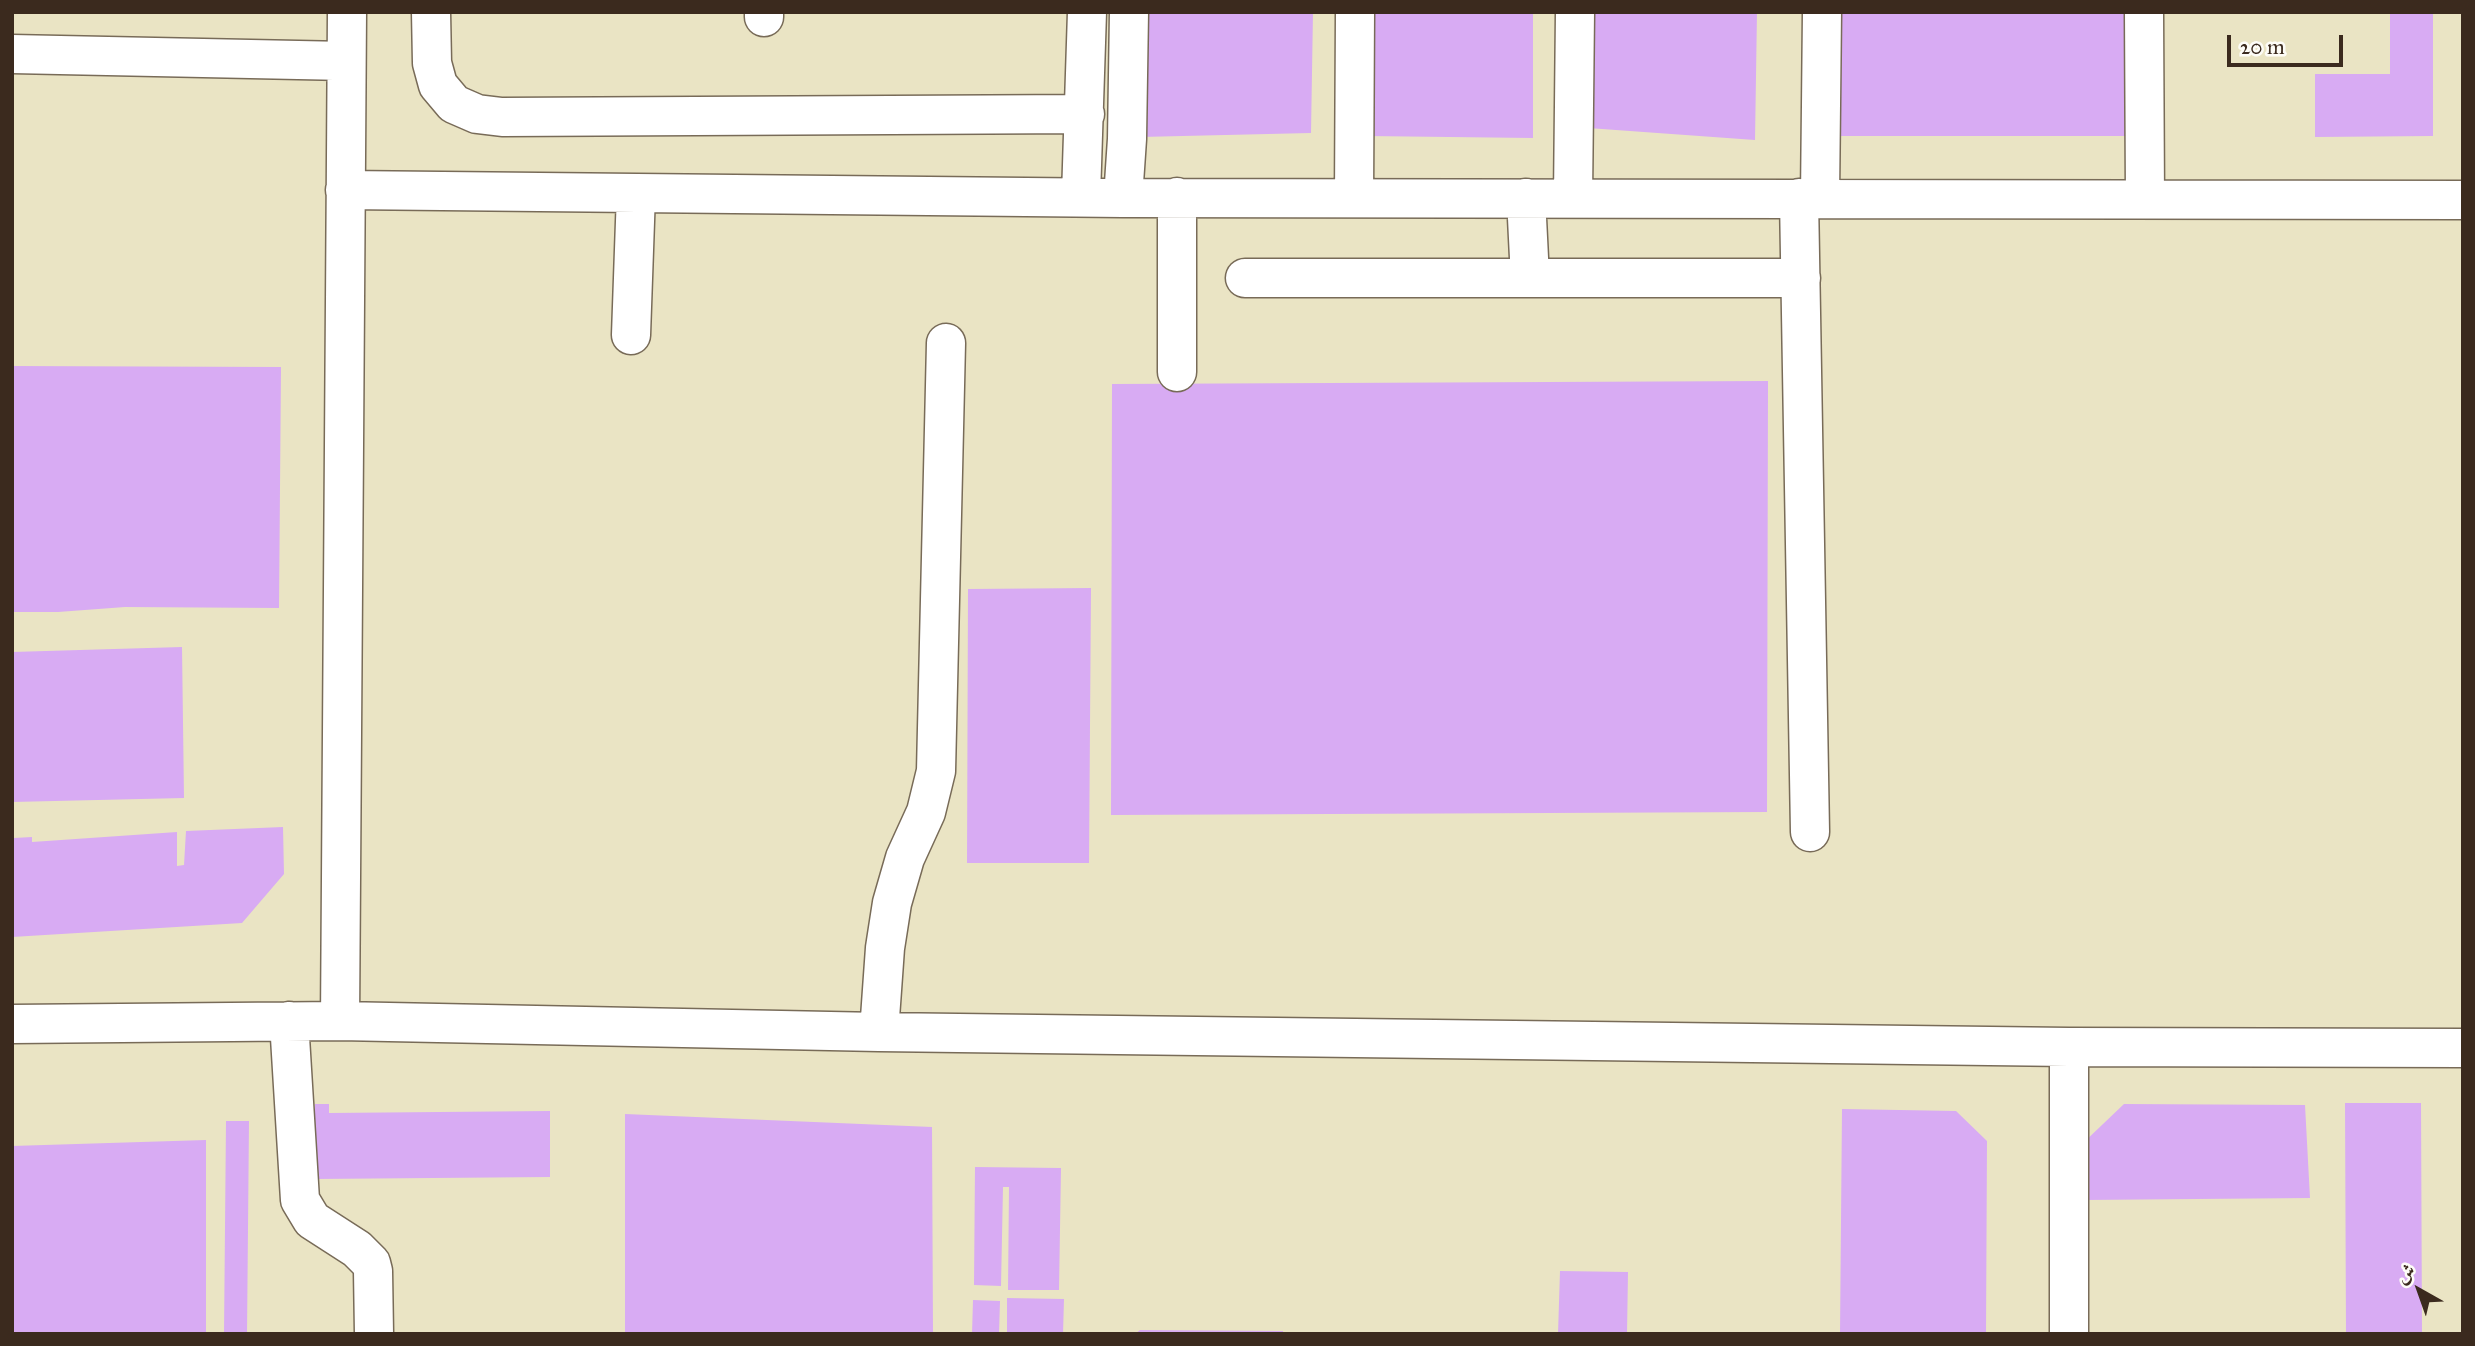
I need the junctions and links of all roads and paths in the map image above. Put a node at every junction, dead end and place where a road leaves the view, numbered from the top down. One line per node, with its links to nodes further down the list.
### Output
1 (347, 12): 10 (street)
2 (1087, 12): 11 (street)
3 (1129, 12): 18 (street)
4 (1355, 12): 16 (street)
5 (1575, 12): 17 (street)
6 (1822, 12): 20 (street)
7 (2144, 12): 21 (street)
8 (431, 13): 11 (street)
9 (12, 54): 10 (street)
10 (346, 61): 12 (street)
11 (1085, 114): 14 (street)
12 (345, 190): 13 (street); 31 (street)
13 (636, 193): 14 (street); 26 (street)
14 (1081, 196): 18 (street)
15 (1177, 197): 16 (street); 18 (street); 28 (street)
16 (1354, 197): 19 (street)
17 (1573, 197): 19 (street); 20 (street)
18 (1123, 198)
19 (1526, 198): 24 (street)
20 (1810, 198): 21 (street); 25 (street)
21 (2145, 199): 22 (street)
22 (2463, 200)
23 (1245, 278): 24 (street)
24 (1530, 278): 25 (street)
25 (1801, 278): 29 (street)
26 (632, 335)
27 (946, 344): 33 (street)
28 (1177, 372)
29 (1810, 832)
30 (289, 1021): 31 (street); 32 (street); 36 (street)
31 (340, 1021): 33 (street)
32 (12, 1024)
33 (879, 1032): 34 (street)
34 (2069, 1048): 35 (street); 37 (street)
35 (2463, 1048)
36 (374, 1334)
37 (2069, 1334)

